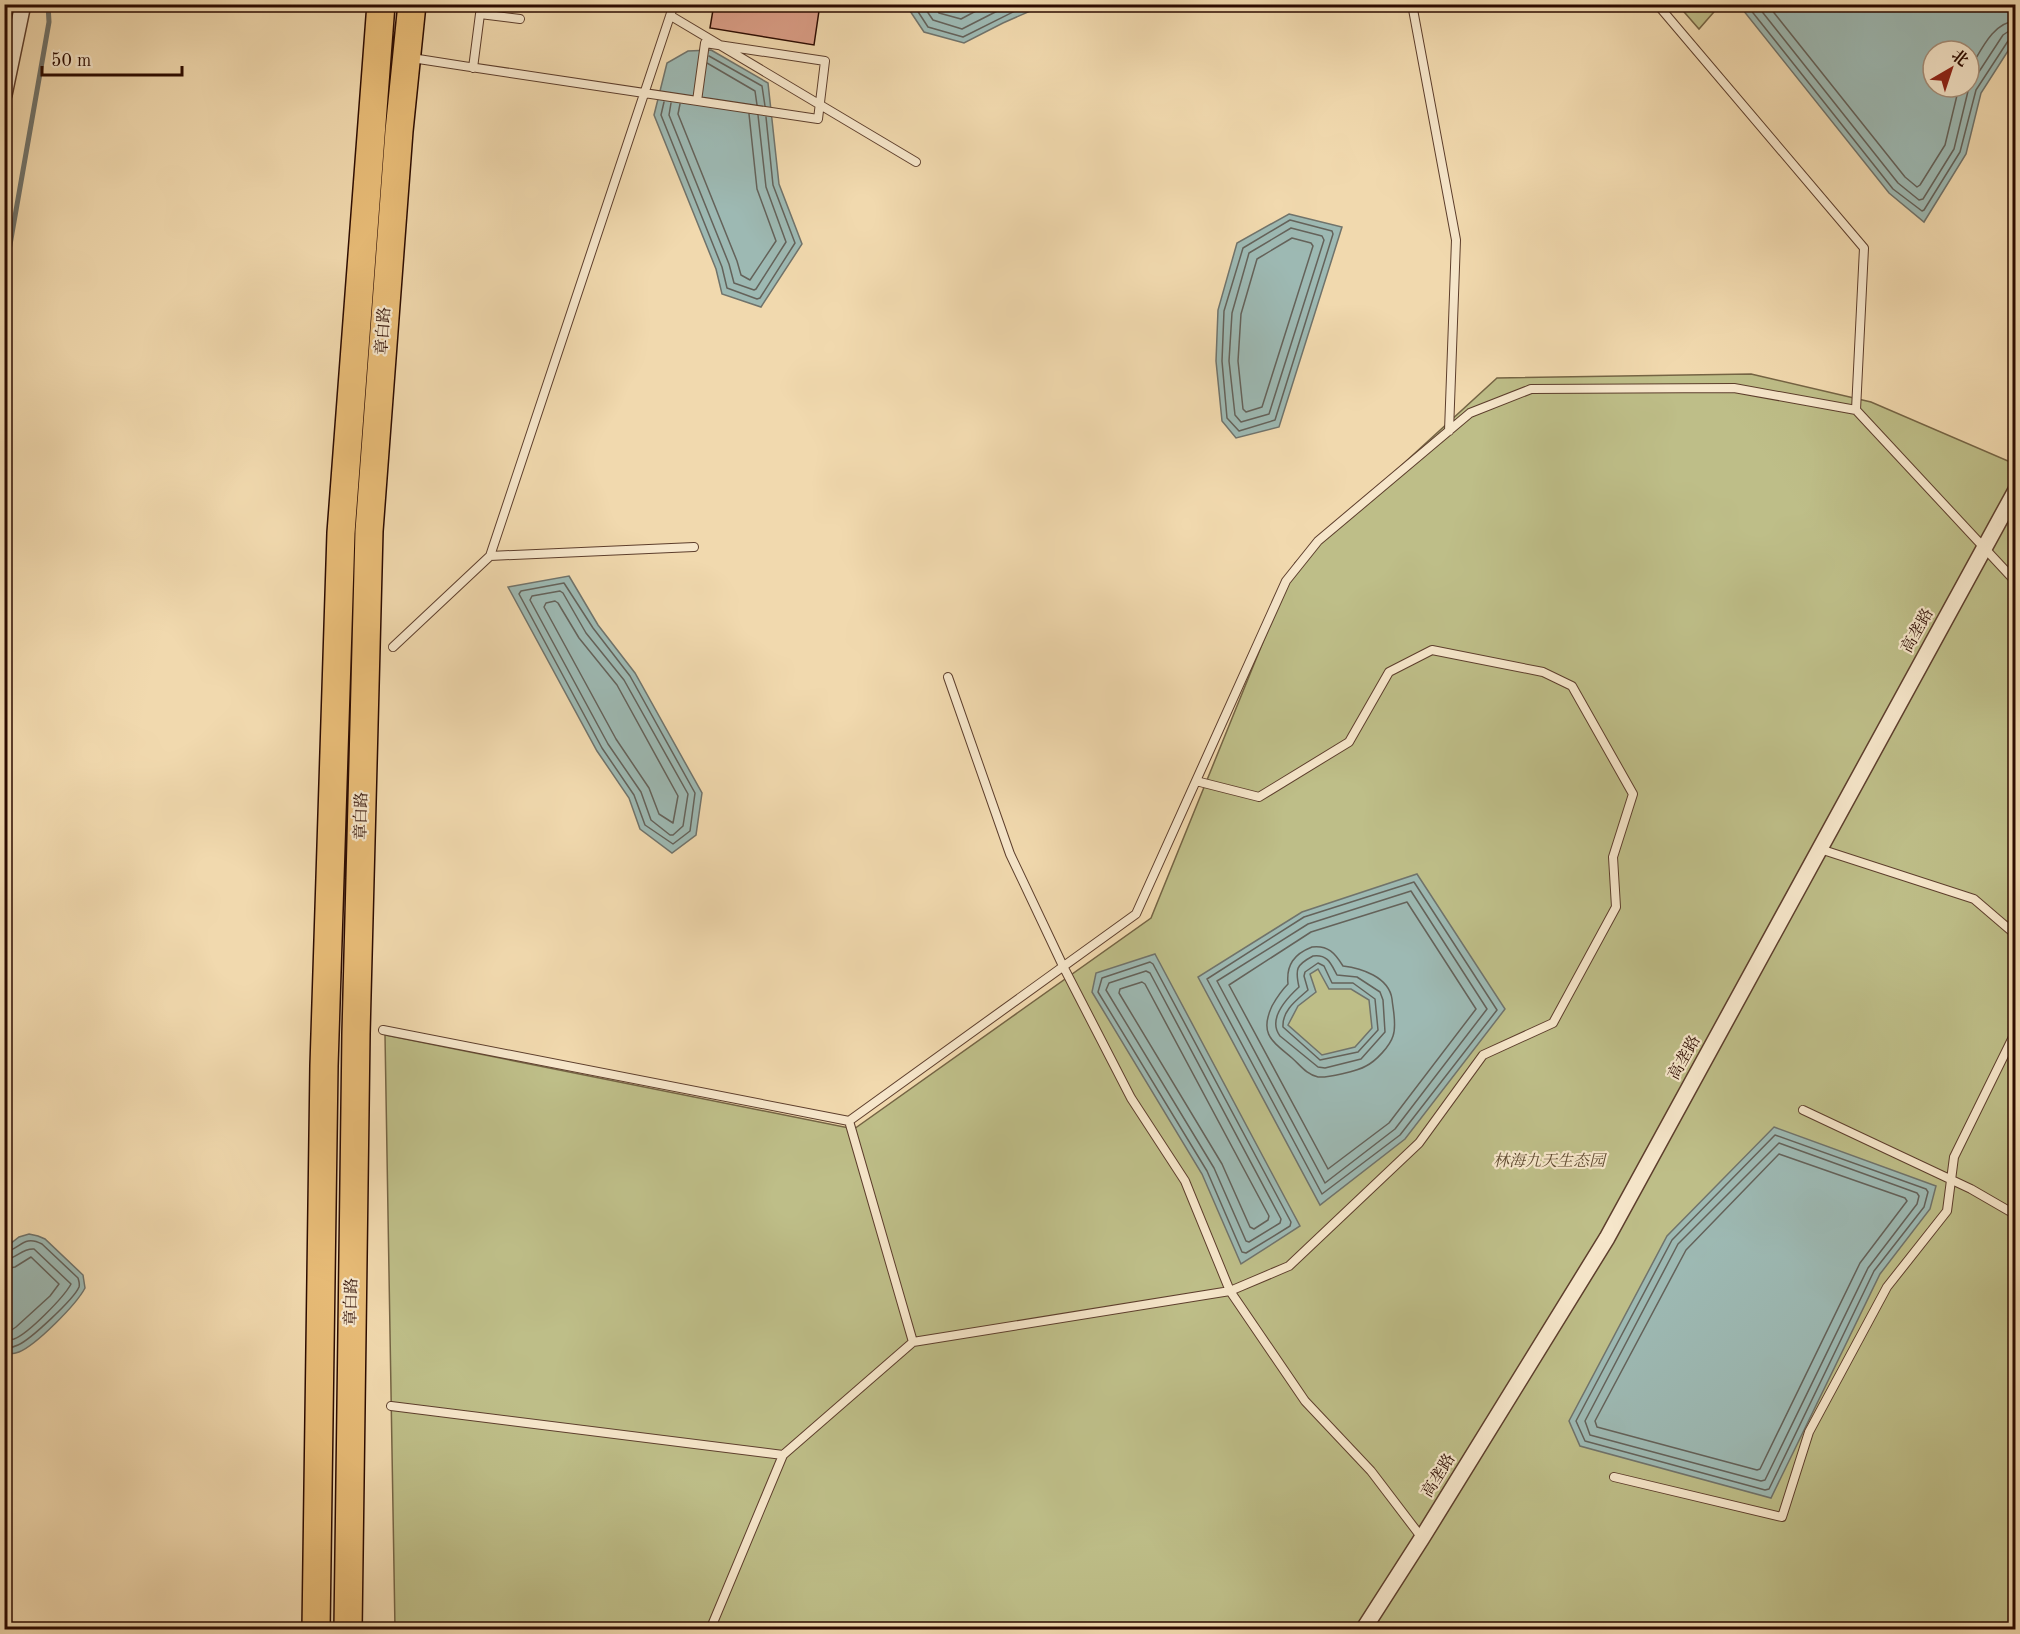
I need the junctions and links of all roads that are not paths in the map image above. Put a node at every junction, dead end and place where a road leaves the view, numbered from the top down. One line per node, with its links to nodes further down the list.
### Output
1 (23, 4): 11 (street)
2 (381, 4): 39 (highway, 章白路)
3 (412, 4): 9 (highway, 章白路)
4 (675, 4): 7 (lane)
5 (1412, 4): 15 (lane)
6 (1657, 4): 14 (lane)
7 (671, 16): 13 (lane); 19 (lane)
8 (520, 19): 10 (lane)
9 (405, 58): 10 (lane); 40 (highway, 章白路)
10 (473, 68): 12 (lane)
11 (4, 95)
12 (697, 101): 12 (lane)
13 (916, 162)
14 (1856, 410): 15 (lane); 18 (lane)
15 (1449, 430): 23 (lane)
16 (2016, 490): 18 (street, 高垄路)
17 (694, 547): 19 (lane)
18 (1984, 548): 20 (lane); 24 (street, 高垄路)
19 (490, 556): 21 (lane)
20 (2016, 582)
21 (393, 647)
22 (948, 677): 26 (lane)
23 (1196, 781): 26 (lane); 33 (lane)
24 (1820, 849): 25 (lane); 38 (street, 高垄路)
25 (2016, 935)
26 (1063, 966): 30 (lane); 33 (lane)
27 (383, 1030): 30 (lane)
28 (2016, 1031): 31 (lane)
29 (1803, 1110): 31 (lane)
30 (849, 1121): 34 (lane)
31 (1951, 1179): 32 (lane); 37 (lane)
32 (2016, 1215)
33 (1230, 1291): 34 (lane); 38 (lane)
34 (913, 1342): 36 (lane)
35 (391, 1406): 36 (lane)
36 (783, 1455): 41 (lane)
37 (1614, 1477)
38 (1422, 1538): 42 (street, 高垄路)
39 (316, 1629)
40 (348, 1629)
41 (710, 1629)
42 (1363, 1629)

